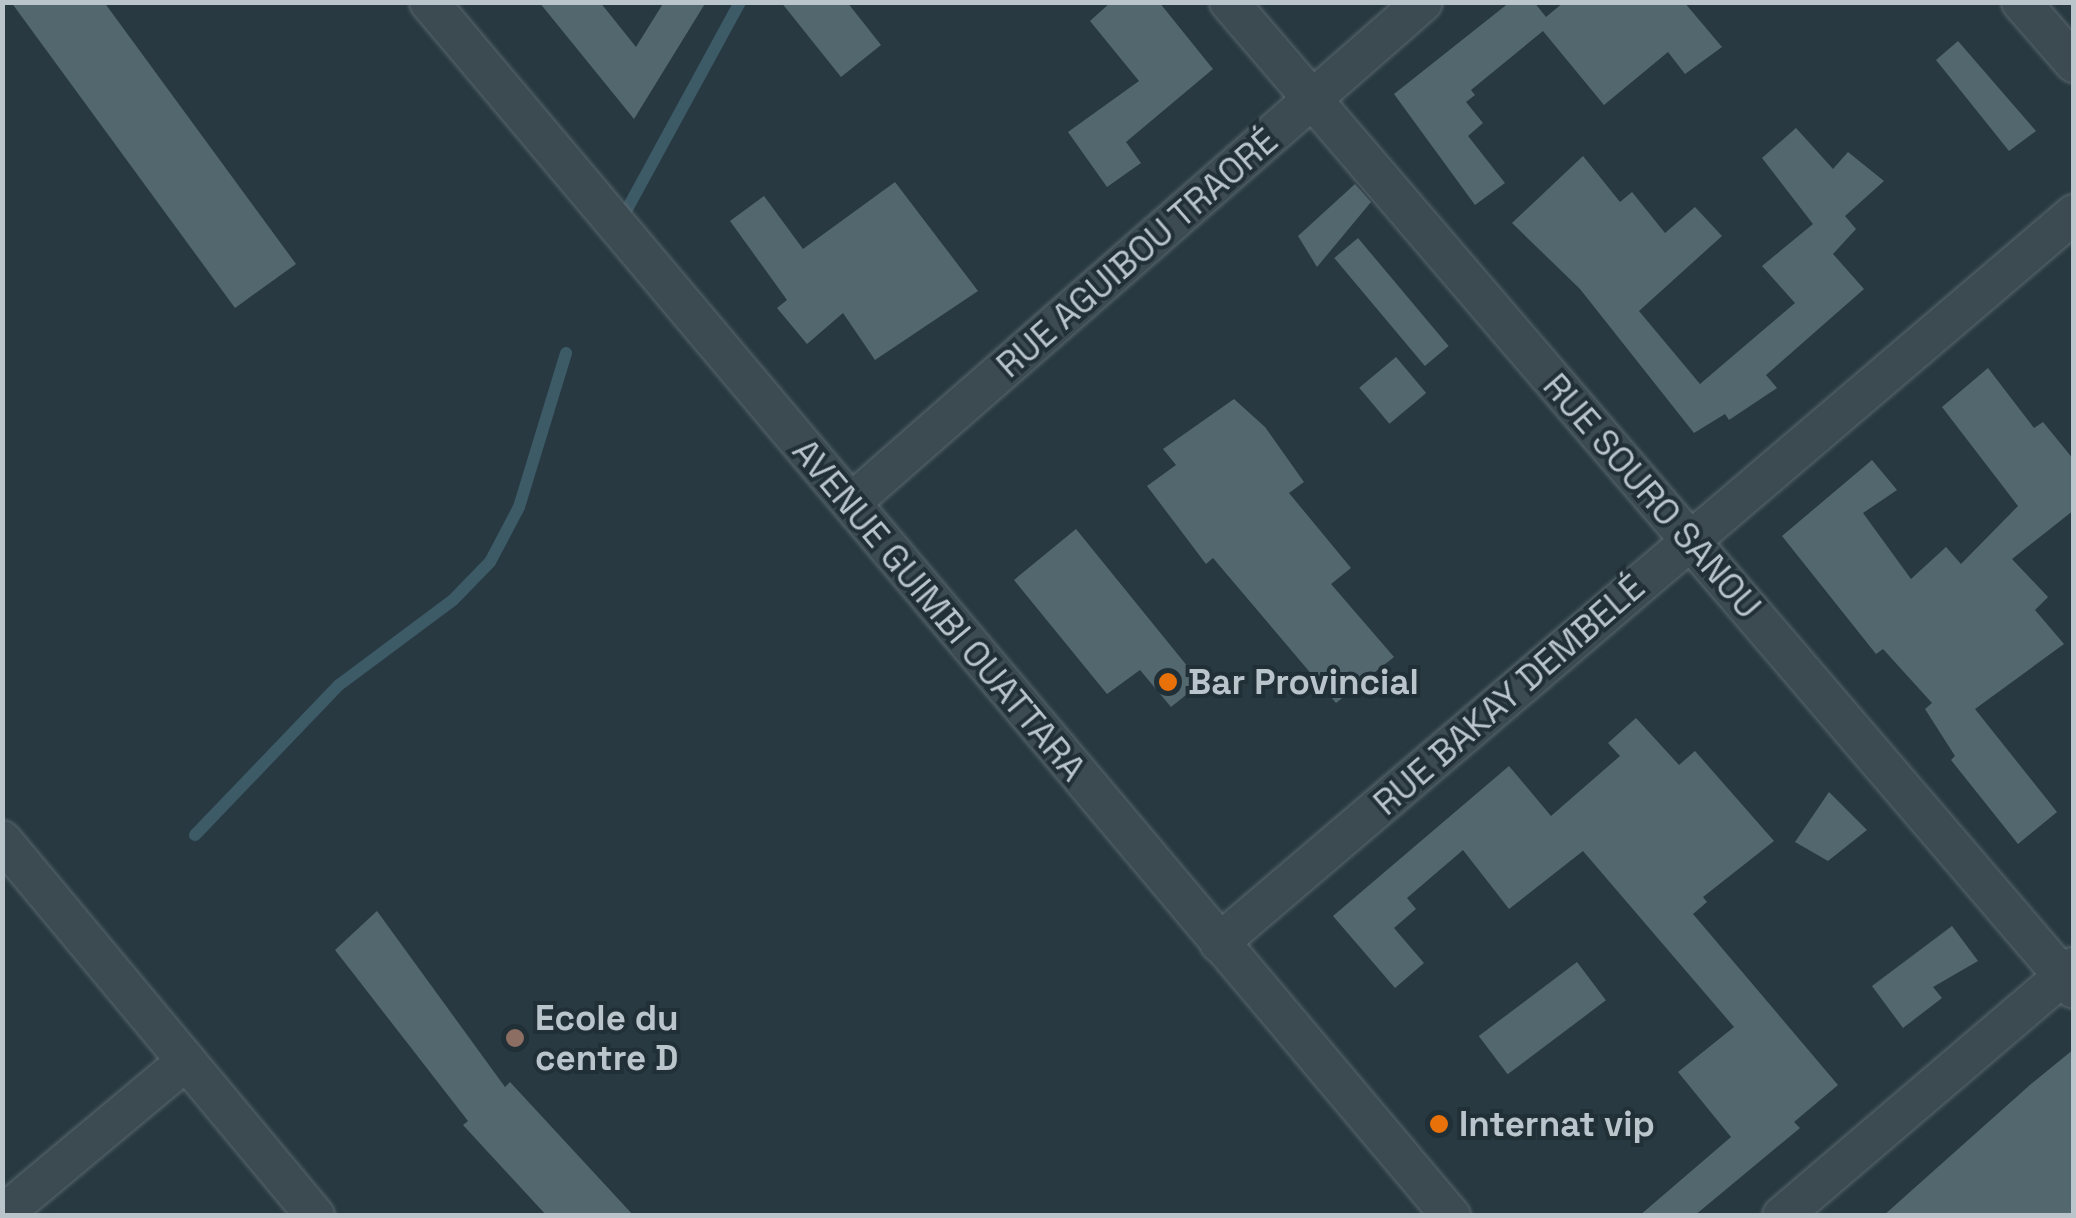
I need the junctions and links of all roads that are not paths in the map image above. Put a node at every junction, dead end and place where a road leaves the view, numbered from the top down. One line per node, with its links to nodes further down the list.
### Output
1 (429, 2): 8 (street, AVENUE GUIMBI OUATTARA)
2 (1229, 2): 6 (street, RUE SOURO SANOU)
3 (1423, 2): 6 (street, RUE AGUIBOU TRAORÉ)
4 (2022, 2): 5 (street)
5 (2074, 63)
6 (1312, 100): 8 (street, RUE AGUIBOU TRAORÉ); 9 (street, RUE SOURO SANOU)
7 (2074, 214): 9 (street, RUE BAKAY DEMBELÉ)
8 (850, 503): 11 (street, AVENUE GUIMBI OUATTARA)
9 (1690, 540): 11 (street, RUE BAKAY DEMBELÉ); 12 (street, RUE SOURO SANOU)
10 (2, 840): 13 (street)
11 (1219, 943): 16 (street, AVENUE GUIMBI OUATTARA)
12 (2070, 977): 17 (street)
13 (186, 1061): 14 (street); 15 (street)
14 (2, 1215)
15 (316, 1216)
16 (1451, 1216)
17 (1782, 1216)

